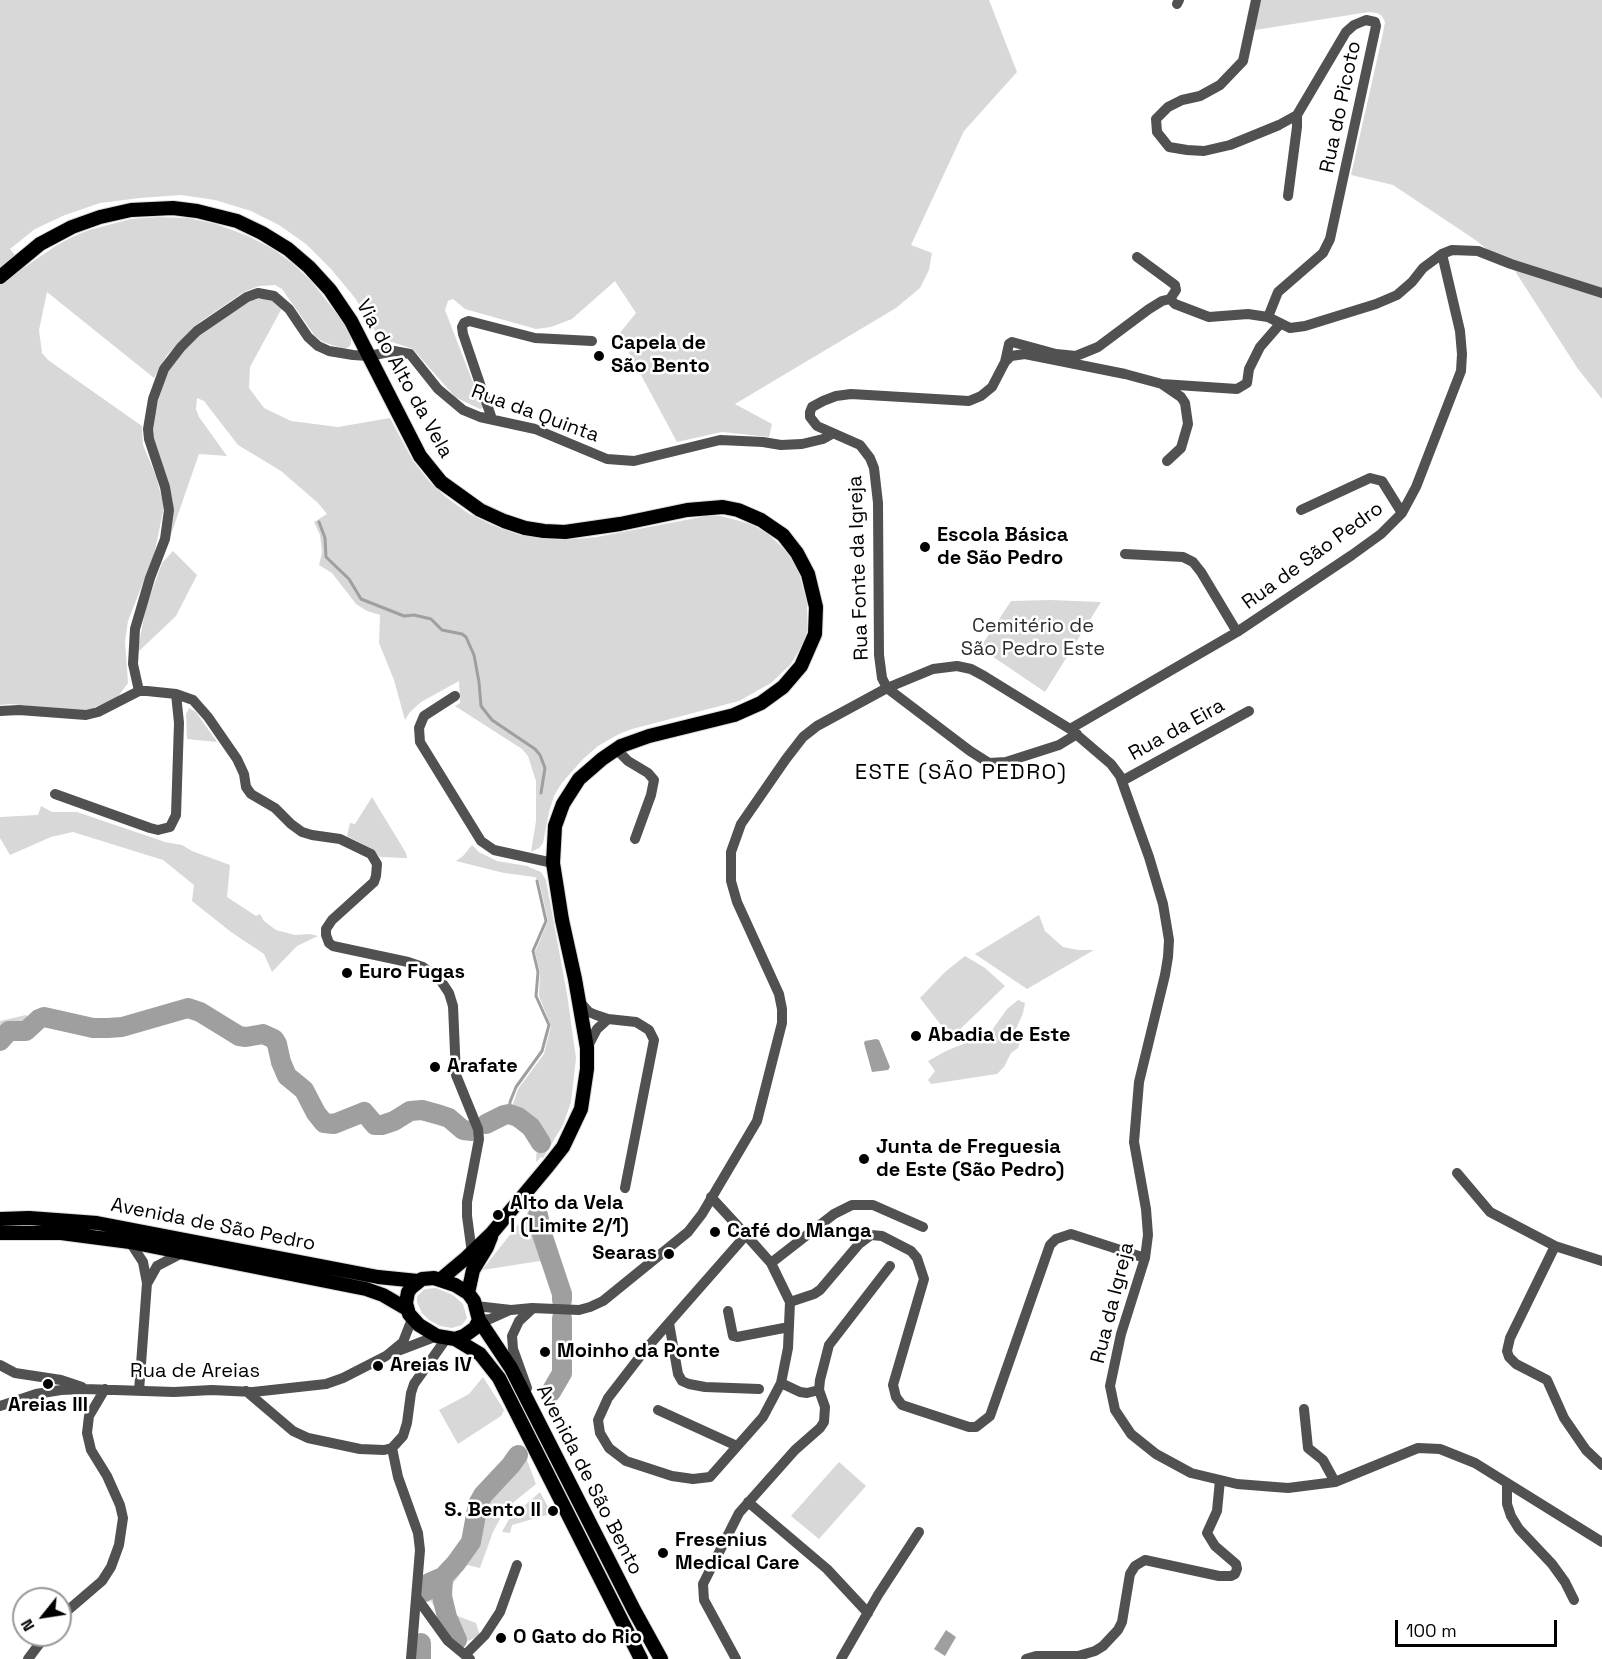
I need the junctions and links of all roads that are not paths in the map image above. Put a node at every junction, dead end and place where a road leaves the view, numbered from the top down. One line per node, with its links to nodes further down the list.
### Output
1 (1257, 0): 2 (street)
2 (1297, 115): 3 (street); 9 (street, Rua do Picoto)
3 (1288, 196)
4 (1442, 254): 7 (street); 10 (street); 19 (street, Rua de São Pedro)
5 (1137, 257): 8 (street)
6 (0, 277): 12 (main road, Via do Alto da Vela)
7 (1602, 293)
8 (1170, 299): 9 (street); 13 (street)
9 (1268, 317): 10 (street)
10 (1280, 324): 14 (street)
11 (592, 341): 15 (street)
12 (369, 356): 15 (street, Rua da Quinta); 23 (street, Rua da Quinta); 29 (main road, Via do Alto da Vela)
13 (1005, 362): 14 (street); 16 (street, Rua Fonte da Igreja)
14 (1162, 384): 17 (street)
15 (492, 419): 16 (street, Rua da Quinta)
16 (832, 434): 22 (street, Rua Fonte da Igreja)
17 (1167, 461)
18 (1301, 510): 19 (street)
19 (1402, 513): 21 (street, Rua de São Pedro)
20 (1125, 554): 21 (street)
21 (1237, 632): 28 (street, Rua de São Pedro)
22 (887, 688): 28 (street, Rua da Igreja); 28 (street, Rua de São Pedro); 40 (street, Rua da Igreja)
23 (139, 691): 24 (street); 26 (street)
24 (176, 694): 31 (street); 49 (street)
25 (455, 696): 33 (street)
26 (0, 711)
27 (1249, 711): 30 (street, Rua da Eira)
28 (1074, 732): 30 (street, Rua da Igreja)
29 (616, 749): 32 (street); 33 (main road, Via do Alto da Vela)
30 (1122, 782): 50 (street, Rua da Igreja)
31 (55, 794)
32 (635, 839)
33 (553, 863): 34 (main road, Via do Alto da Vela)
34 (586, 1019): 35 (street); 36 (street); 37 (main road, Via do Alto da Vela)
35 (608, 1019): 36 (street); 39 (street)
36 (597, 1029): 37 (street)
37 (587, 1048): 44 (main road, Via do Alto da Vela)
38 (1457, 1173): 47 (street)
39 (625, 1188)
40 (711, 1197): 45 (street); 61 (street, Rua da Igreja)
41 (0, 1219): 56 (main road, Avenida de São Pedro)
42 (923, 1227): 52 (street)
43 (0, 1233): 46 (main road, Avenida de São Pedro)
44 (492, 1233): 49 (main road); 54 (main road)
45 (746, 1235): 52 (street); 66 (street)
46 (130, 1242): 48 (main road, Avenida de São Pedro); 57 (street)
47 (1555, 1245): 51 (street); 84 (street)
48 (182, 1253): 57 (street); 64 (main road, Avenida de São Pedro)
49 (472, 1253): 54 (main road); 55 (main road)
50 (1145, 1258): 59 (street); 85 (street, Rua da Igreja)
51 (1602, 1261)
52 (771, 1263): 59 (street)
53 (890, 1266): 75 (street)
54 (473, 1270): 58 (main road)
55 (441, 1279): 56 (main road, Avenida de São Pedro); 58 (main road)
56 (418, 1281): 64 (main road)
57 (147, 1283): 76 (street)
58 (468, 1293): 60 (main road)
59 (790, 1302): 67 (street)
60 (476, 1306): 62 (street); 65 (main road)
61 (532, 1308): 62 (street, Rua da Igreja); 81 (street)
62 (511, 1310): 65 (street)
63 (728, 1311): 67 (street)
64 (410, 1314): 68 (main road, Avenida de São Pedro); 69 (street, Rua de Areias)
65 (479, 1320): 68 (main road); 81 (main road, Avenida de São Bento)
66 (669, 1323): 74 (street); 82 (street)
67 (789, 1327): 71 (street)
68 (446, 1338): 69 (street, Rua de Areias); 83 (street); 99 (main road, Avenida de São Bento)
69 (386, 1356): 77 (street, Rua de Areias)
70 (0, 1365): 72 (street)
71 (781, 1383): 75 (street); 82 (street)
72 (85, 1389): 73 (street, Rua de Areias); 78 (street, Rua de Areias)
73 (105, 1389): 76 (street, Rua de Areias); 96 (street)
74 (759, 1389)
75 (819, 1390): 88 (street)
76 (140, 1391): 77 (street, Rua de Areias)
77 (246, 1391): 83 (street)
78 (0, 1406)
79 (1304, 1409): 86 (street)
80 (658, 1410): 82 (street)
81 (540, 1425): 100 (main road, Avenida de São Bento)
82 (737, 1446)
83 (392, 1448): 94 (street)
84 (1602, 1465)
85 (1220, 1480): 86 (street, Rua da Igreja); 104 (street)
86 (1335, 1482): 87 (street, Rua da Igreja)
87 (1507, 1483): 91 (street, Rua da Igreja); 95 (street)
88 (748, 1502): 97 (street); 102 (street)
89 (1602, 1531): 91 (street)
90 (919, 1532): 97 (street)
91 (1587, 1533): 92 (street, Rua da Igreja)
92 (1602, 1542)
93 (517, 1565): 98 (street)
94 (417, 1598): 98 (street); 101 (street)
95 (1574, 1600)
96 (72, 1607)
97 (868, 1612): 103 (street)
98 (467, 1657)
99 (640, 1658)
100 (661, 1658)
101 (411, 1659)
102 (736, 1659)
103 (840, 1659)
104 (1026, 1659)

